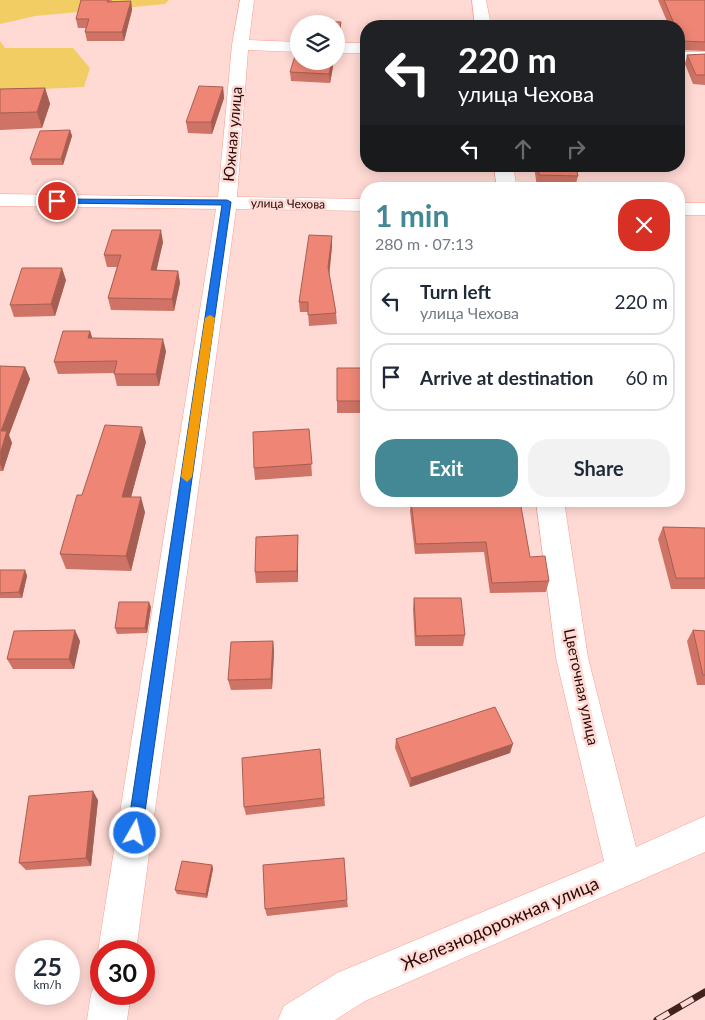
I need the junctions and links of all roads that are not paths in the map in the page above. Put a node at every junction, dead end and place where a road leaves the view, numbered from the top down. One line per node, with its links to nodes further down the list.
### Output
1 (247, 0): 4 (street, Южная улица)
2 (479, 0): 3 (street)
3 (482, 20)
4 (240, 45): 5 (street); 11 (street, Южная улица)
5 (290, 47)
6 (345, 48): 7 (street)
7 (360, 48)
8 (685, 57): 9 (street)
9 (705, 57)
10 (0, 200): 11 (street, улица Чехова)
11 (227, 202): 12 (street, улица Чехова); 18 (street, Южная улица)
12 (360, 205)
13 (685, 209): 14 (street)
14 (705, 209)
15 (551, 507): 17 (street, Цветочная улица)
16 (705, 834): 17 (street, Железнодорожная улица)
17 (624, 871): 21 (street, Железнодорожная улица)
18 (119, 940)
19 (109, 1005): 20 (street)
20 (107, 1020)
21 (298, 1020)

